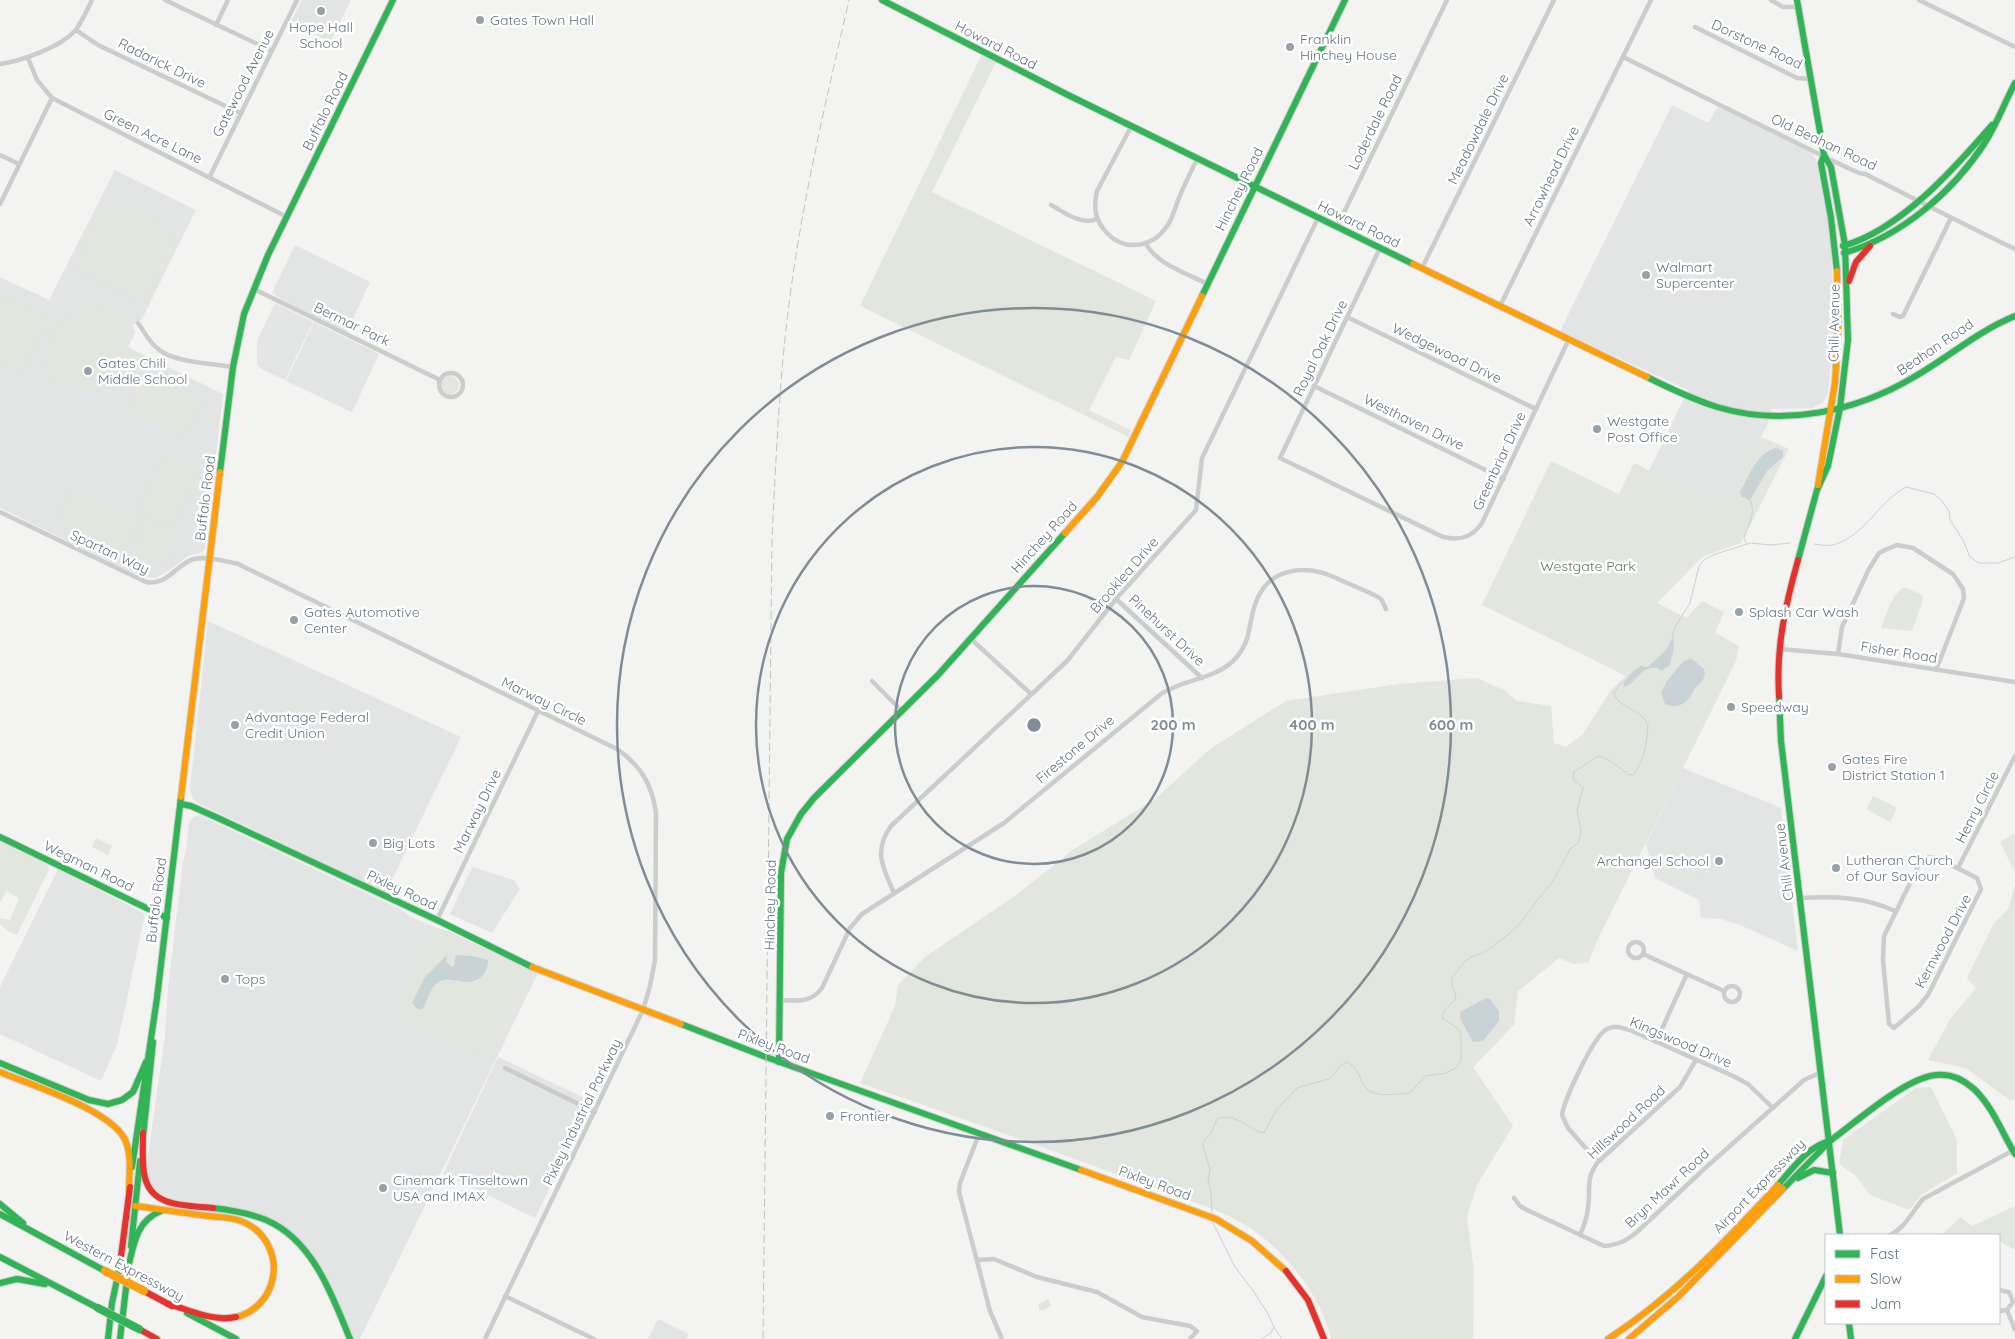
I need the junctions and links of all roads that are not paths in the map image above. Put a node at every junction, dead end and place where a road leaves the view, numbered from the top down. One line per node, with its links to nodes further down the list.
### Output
1 (92, 0): 16 (street)
2 (165, 0): 14 (street)
3 (228, 0): 14 (street)
4 (297, 0): 18 (street, Gatewood Avenue)
5 (394, 0): 38 (main road, Buffalo Road)
6 (882, 0): 27 (main road, Howard Road)
7 (1345, 0): 33 (main road, Hinchey Road)
8 (1447, 0): 42 (street, Loderdale Road)
9 (1554, 0): 49 (street, Meadowdale Drive)
10 (1651, 0): 19 (street, Arrowhead Drive)
11 (1770, 0): 13 (street)
12 (1918, 0): 17 (street)
13 (1797, 4): 22 (main road, Chili Avenue)
14 (216, 26): 18 (street)
15 (1696, 27): 22 (street, Dorstone Road)
16 (76, 30): 20 (street); 25 (street, Radarick Drive)
17 (2015, 47)
18 (272, 51): 25 (street, Gatewood Avenue)
19 (1623, 56): 29 (street, Old Beahan Road); 53 (street, Arrowhead Drive)
20 (28, 58): 21 (street); 24 (street, Green Acre Lane)
21 (0, 64)
22 (1810, 79): 29 (main road, Chili Avenue)
23 (2015, 83): 26 (main road)
24 (52, 98): 31 (street); 32 (street, Green Acre Lane)
25 (240, 113): 32 (street, Gatewood Avenue)
26 (1998, 117): 34 (main road); 37 (main road)
27 (1131, 127): 30 (main road, Howard Road); 41 (street)
28 (0, 155): 31 (street)
29 (1824, 155): 34 (street, Old Beahan Road); 46 (main road, Chili Avenue); 48 (main road, Chili Avenue)
30 (1197, 159): 33 (main road, Howard Road); 44 (street)
31 (19, 164): 35 (street)
32 (210, 176): 38 (street, Green Acre Lane)
33 (1254, 187): 39 (main road, Howard Road); 50 (main road, Hinchey Road)
34 (1920, 201): 37 (street, Old Beahan Road); 46 (main road)
35 (0, 204)
36 (1050, 205): 41 (street)
37 (1929, 205): 40 (street, Old Beahan Road); 43 (main road)
38 (287, 217): 52 (main road, Buffalo Road)
39 (1318, 218): 42 (main road, Howard Road); 70 (street, Brooklea Drive)
40 (1951, 218): 47 (street, Old Beahan Road); 54 (street)
41 (1097, 219): 44 (street)
42 (1337, 227): 45 (main road, Howard Road)
43 (1874, 242): 46 (main road); 51 (main road)
44 (1146, 244): 50 (street)
45 (1380, 248): 49 (main road, Howard Road); 56 (street, Royal Oak Drive)
46 (1846, 249): 48 (main road); 51 (main road, Chili Avenue)
47 (2015, 249)
48 (1836, 251): 64 (main road, Chili Avenue)
49 (1422, 268): 53 (main road, Howard Road)
50 (1207, 284): 72 (main road, Hinchey Road)
51 (1847, 286): 62 (main road, Chili Avenue)
52 (254, 289): 59 (main road, Buffalo Road); 60 (street, Bermar Park)
53 (1500, 306): 58 (main road, Howard Road)
54 (1893, 314)
55 (2015, 316): 62 (main road, Beahan Road)
56 (1347, 317): 61 (street, Royal Oak Drive); 63 (street, Wedgewood Drive)
57 (138, 323): 59 (street)
58 (1569, 339): 63 (street, Greenbriar Drive); 64 (main road, Howard Road)
59 (233, 367): 69 (main road, Buffalo Road)
60 (440, 380): 60 (street)
61 (1314, 386): 65 (street, Royal Oak Drive); 66 (street, Westhaven Drive)
62 (1840, 408): 64 (main road, Howard Road); 67 (main road, Chili Avenue)
63 (1536, 409): 66 (street, Greenbriar Drive)
64 (1831, 410): 67 (main road, Chili Avenue)
65 (1280, 458): 66 (street, Greenbriar Drive)
66 (1504, 478)
67 (1817, 490): 73 (main road, Chili Avenue)
68 (0, 512): 69 (street, Spartan Way)
69 (210, 559): 80 (street, Marway Circle); 83 (main road, Buffalo Road)
70 (1116, 599): 76 (street, Pinehurst Drive); 79 (street, Brooklea Drive)
71 (1386, 610): 76 (street, Firestone Drive)
72 (971, 639): 79 (street); 81 (main road, Hinchey Road)
73 (1779, 649): 74 (street, Fisher Road); 87 (main road, Chili Avenue)
74 (1838, 654): 75 (street, Fisher Road); 75 (street)
75 (1936, 670): 77 (street, Fisher Road)
76 (1202, 678): 86 (street, Firestone Drive)
77 (2015, 680)
78 (872, 681): 81 (street)
79 (1030, 694): 86 (street, Brooklea Drive)
80 (538, 711): 90 (street, Marway Drive); 95 (street, Marway Circle)
81 (903, 712): 94 (main road, Hinchey Road)
82 (2015, 756): 85 (street, Henry Circle)
83 (181, 804): 89 (main road, Buffalo Road); 90 (main road, Pixley Road)
84 (0, 837): 89 (main road, Wegman Road)
85 (1958, 868): 88 (street, Kernwood Drive); 88 (street, Kernwood Drive)
86 (894, 894): 94 (street, Firestone Drive)
87 (1801, 898): 88 (street); 104 (main road, Chili Avenue)
88 (1896, 911)
89 (167, 918): 96 (main road, Buffalo Road)
90 (437, 920): 95 (main road, Pixley Road)
91 (1643, 954): 92 (street)
92 (1687, 974): 93 (street); 97 (street)
93 (1724, 991)
94 (780, 1000): 100 (main road, Hinchey Road)
95 (643, 1010): 100 (main road, Pixley Road); 106 (street, Pixley Industrial Parkway)
96 (153, 1031): 99 (main road, Buffalo Road); 107 (main road, Buffalo Road)
97 (1656, 1042): 98 (street, Kingswood Drive); 112 (street, Kingswood Drive)
98 (1696, 1060): 105 (street, Kingswood Drive); 112 (street, Hillswood Road)
99 (146, 1062): 101 (main road); 111 (main road, Buffalo Road)
100 (779, 1062): 108 (main road, Pixley Road)
101 (0, 1063)
102 (505, 1068): 106 (street)
103 (0, 1072): 114 (main road)
104 (1822, 1072): 105 (street, Bryn Mawr Road); 109 (main road, Chili Avenue)
105 (1773, 1108): 124 (street, Bryn Mawr Road)
106 (595, 1112): 132 (street, Pixley Industrial Parkway)
107 (143, 1133): 118 (main road, Buffalo Road); 143 (main road)
108 (979, 1134): 126 (street); 147 (main road, Pixley Road)
109 (1830, 1141): 110 (main road); 113 (main road, Chili Avenue); 115 (main road, Airport Expressway); 148 (main road, Airport Expressway)
110 (2014, 1151): 123 (street)
111 (134, 1156): 114 (main road, Buffalo Road); 118 (main road)
112 (1598, 1162): 124 (street, Hillswood Road)
113 (1833, 1173): 115 (main road); 122 (main road, Chili Avenue)
114 (129, 1192): 139 (main road, Buffalo Road)
115 (1781, 1192): 149 (main road, Airport Expressway)
116 (1514, 1198): 124 (street, Bryn Mawr Road)
117 (0, 1204): 121 (main road)
118 (135, 1206): 119 (main road); 127 (main road, Buffalo Road)
119 (164, 1210): 127 (main road); 133 (main road)
120 (0, 1214): 121 (main road, Western Expressway)
121 (34, 1232): 133 (main road, Western Expressway, bridge)
122 (1840, 1234)
123 (1891, 1234)
124 (1580, 1235)
125 (0, 1257): 130 (main road)
126 (976, 1260): 138 (street); 146 (street)
127 (128, 1268): 140 (main road, Buffalo Road)
128 (1825, 1278): 150 (main road)
129 (0, 1283): 130 (main road)
130 (55, 1286): 141 (main road, bridge)
131 (2000, 1290): 135 (street)
132 (504, 1296): 144 (street, Pixley Industrial Parkway); 145 (street)
133 (168, 1304): 142 (main road, Western Expressway)
134 (2000, 1310): 135 (street)
135 (2006, 1310): 137 (street)
136 (1849, 1324): 151 (main road)
137 (2015, 1330)
138 (1000, 1338)
139 (110, 1339)
140 (120, 1339)
141 (157, 1339)
142 (236, 1339)
143 (350, 1339)
144 (485, 1339)
145 (594, 1339)
146 (1190, 1339)
147 (1324, 1339)
148 (1608, 1339)
149 (1629, 1339)
150 (1795, 1339)
151 (1851, 1339)

